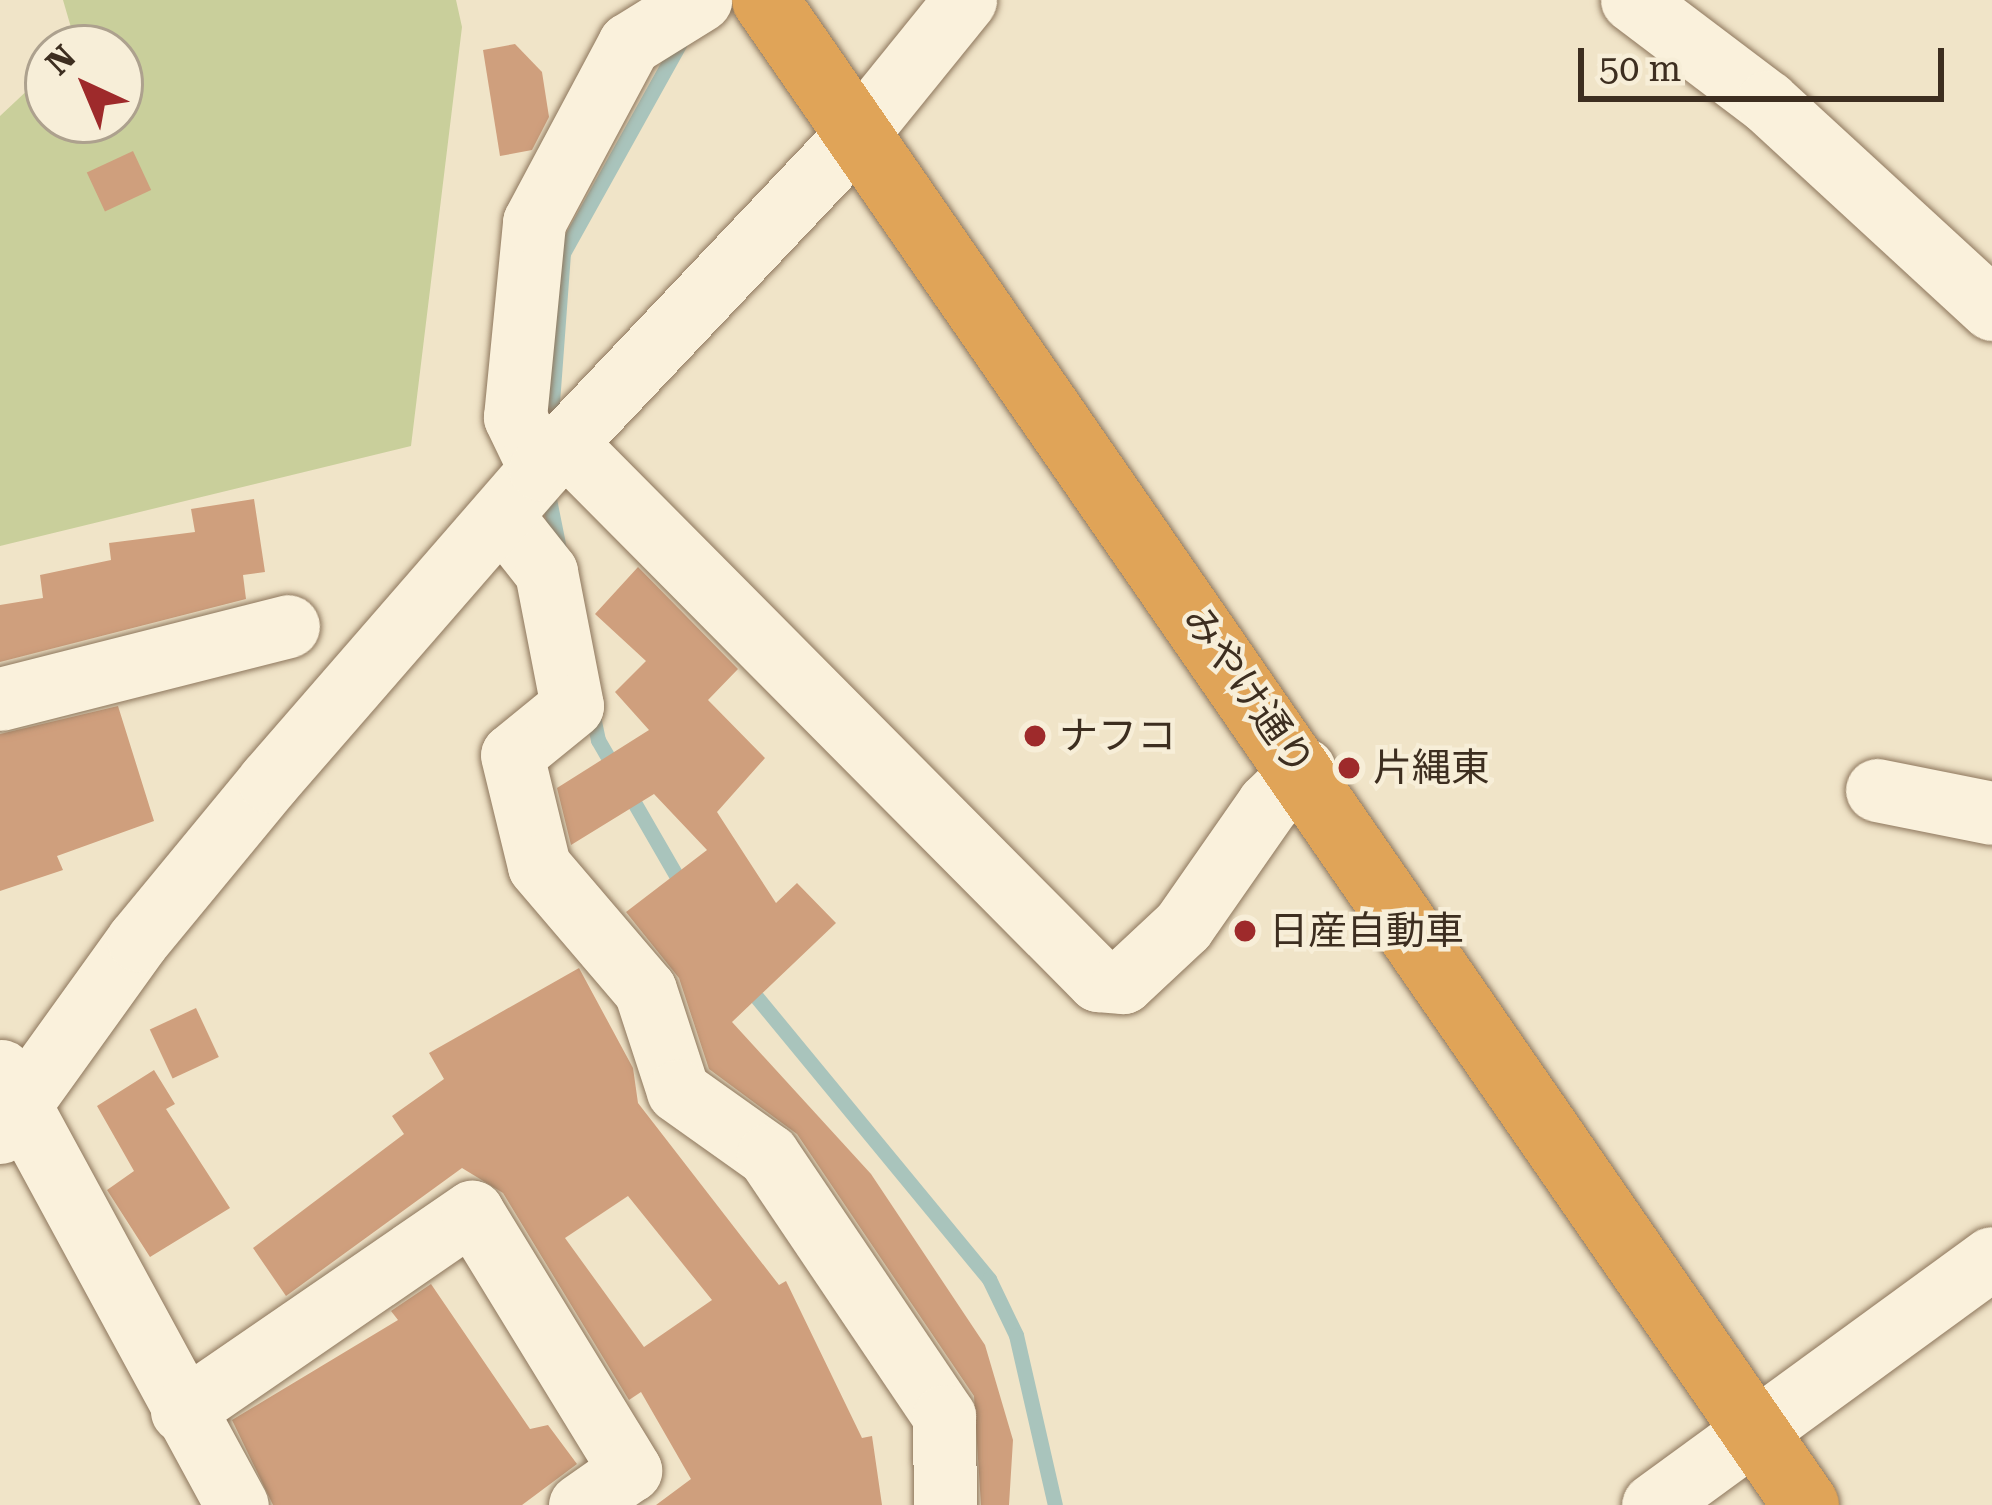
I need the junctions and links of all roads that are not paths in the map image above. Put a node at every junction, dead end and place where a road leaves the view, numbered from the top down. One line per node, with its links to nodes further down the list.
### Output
1 (700, 0): 7 (street)
2 (765, 0): 5 (highway, みやけ通り)
3 (964, 0): 5 (street)
4 (1632, 0): 6 (street)
5 (855, 136): 7 (street); 10 (highway, みやけ通り)
6 (1992, 309)
7 (536, 476): 10 (street); 13 (street); 19 (street)
8 (287, 626): 9 (street)
9 (0, 699)
10 (1304, 769): 16 (highway, みやけ通り)
11 (1877, 790): 12 (street)
12 (1992, 813)
13 (5, 1102): 15 (street)
14 (1992, 1258): 16 (street)
15 (182, 1411): 17 (street); 18 (street)
16 (1758, 1433): 20 (street); 21 (highway, みやけ通り)
17 (237, 1505)
18 (580, 1505)
19 (945, 1505)
20 (1653, 1505)
21 (1806, 1505)

